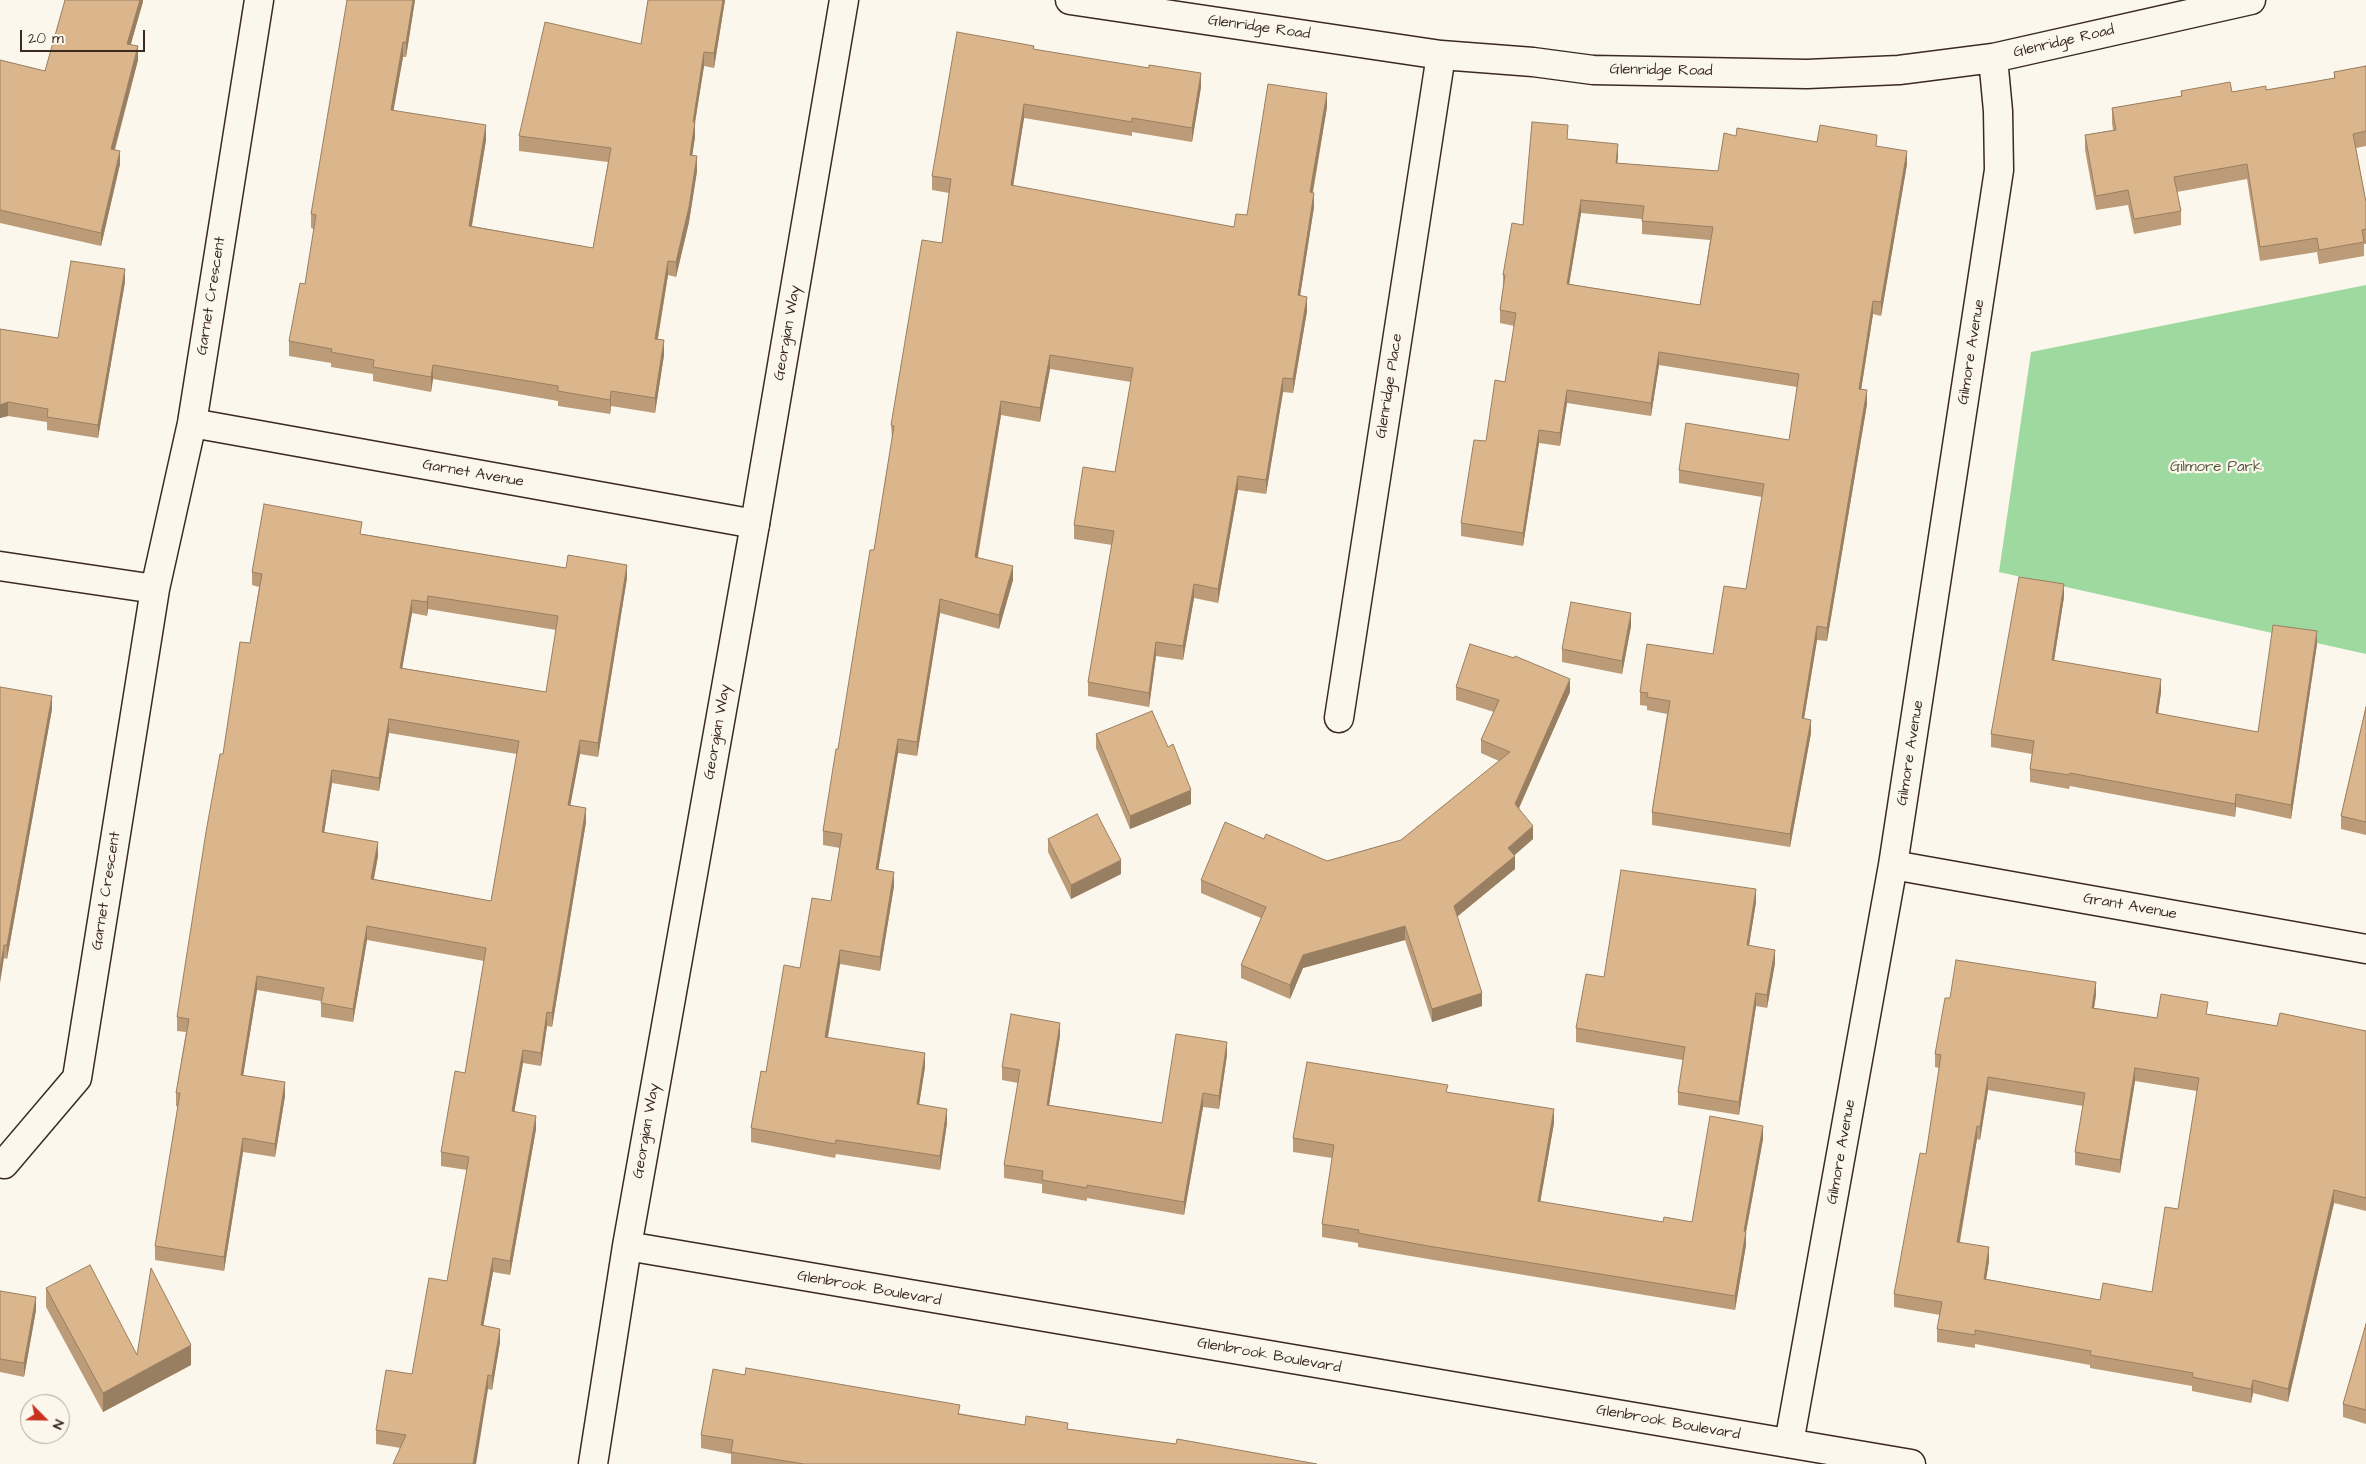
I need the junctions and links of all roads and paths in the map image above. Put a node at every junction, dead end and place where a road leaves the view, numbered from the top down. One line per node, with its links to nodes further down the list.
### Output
1 (258, 0): 7 (street, Garnet Crescent)
2 (844, 0): 8 (street, Georgian Way)
3 (1070, 0): 5 (street, Glenridge Road)
4 (2251, 0): 6 (street, Glenridge Road)
5 (1441, 55): 6 (street, Glenridge Road); 11 (street, Glenridge Place)
6 (1993, 58): 12 (street, Gilmore Avenue)
7 (192, 423): 8 (street, Garnet Avenue); 10 (street, Garnet Crescent)
8 (755, 524): 15 (street, Georgian Way)
9 (0, 566): 10 (street)
10 (155, 589): 14 (street, Garnet Crescent)
11 (1339, 718)
12 (1893, 865): 13 (street, Grant Avenue); 16 (street, Gilmore Avenue)
13 (2366, 949)
14 (0, 1163)
15 (627, 1246): 16 (street, Glenbrook Boulevard); 17 (street, Georgian Way)
16 (1789, 1443): 18 (street, Glenbrook Boulevard)
17 (593, 1464)
18 (1911, 1464)

